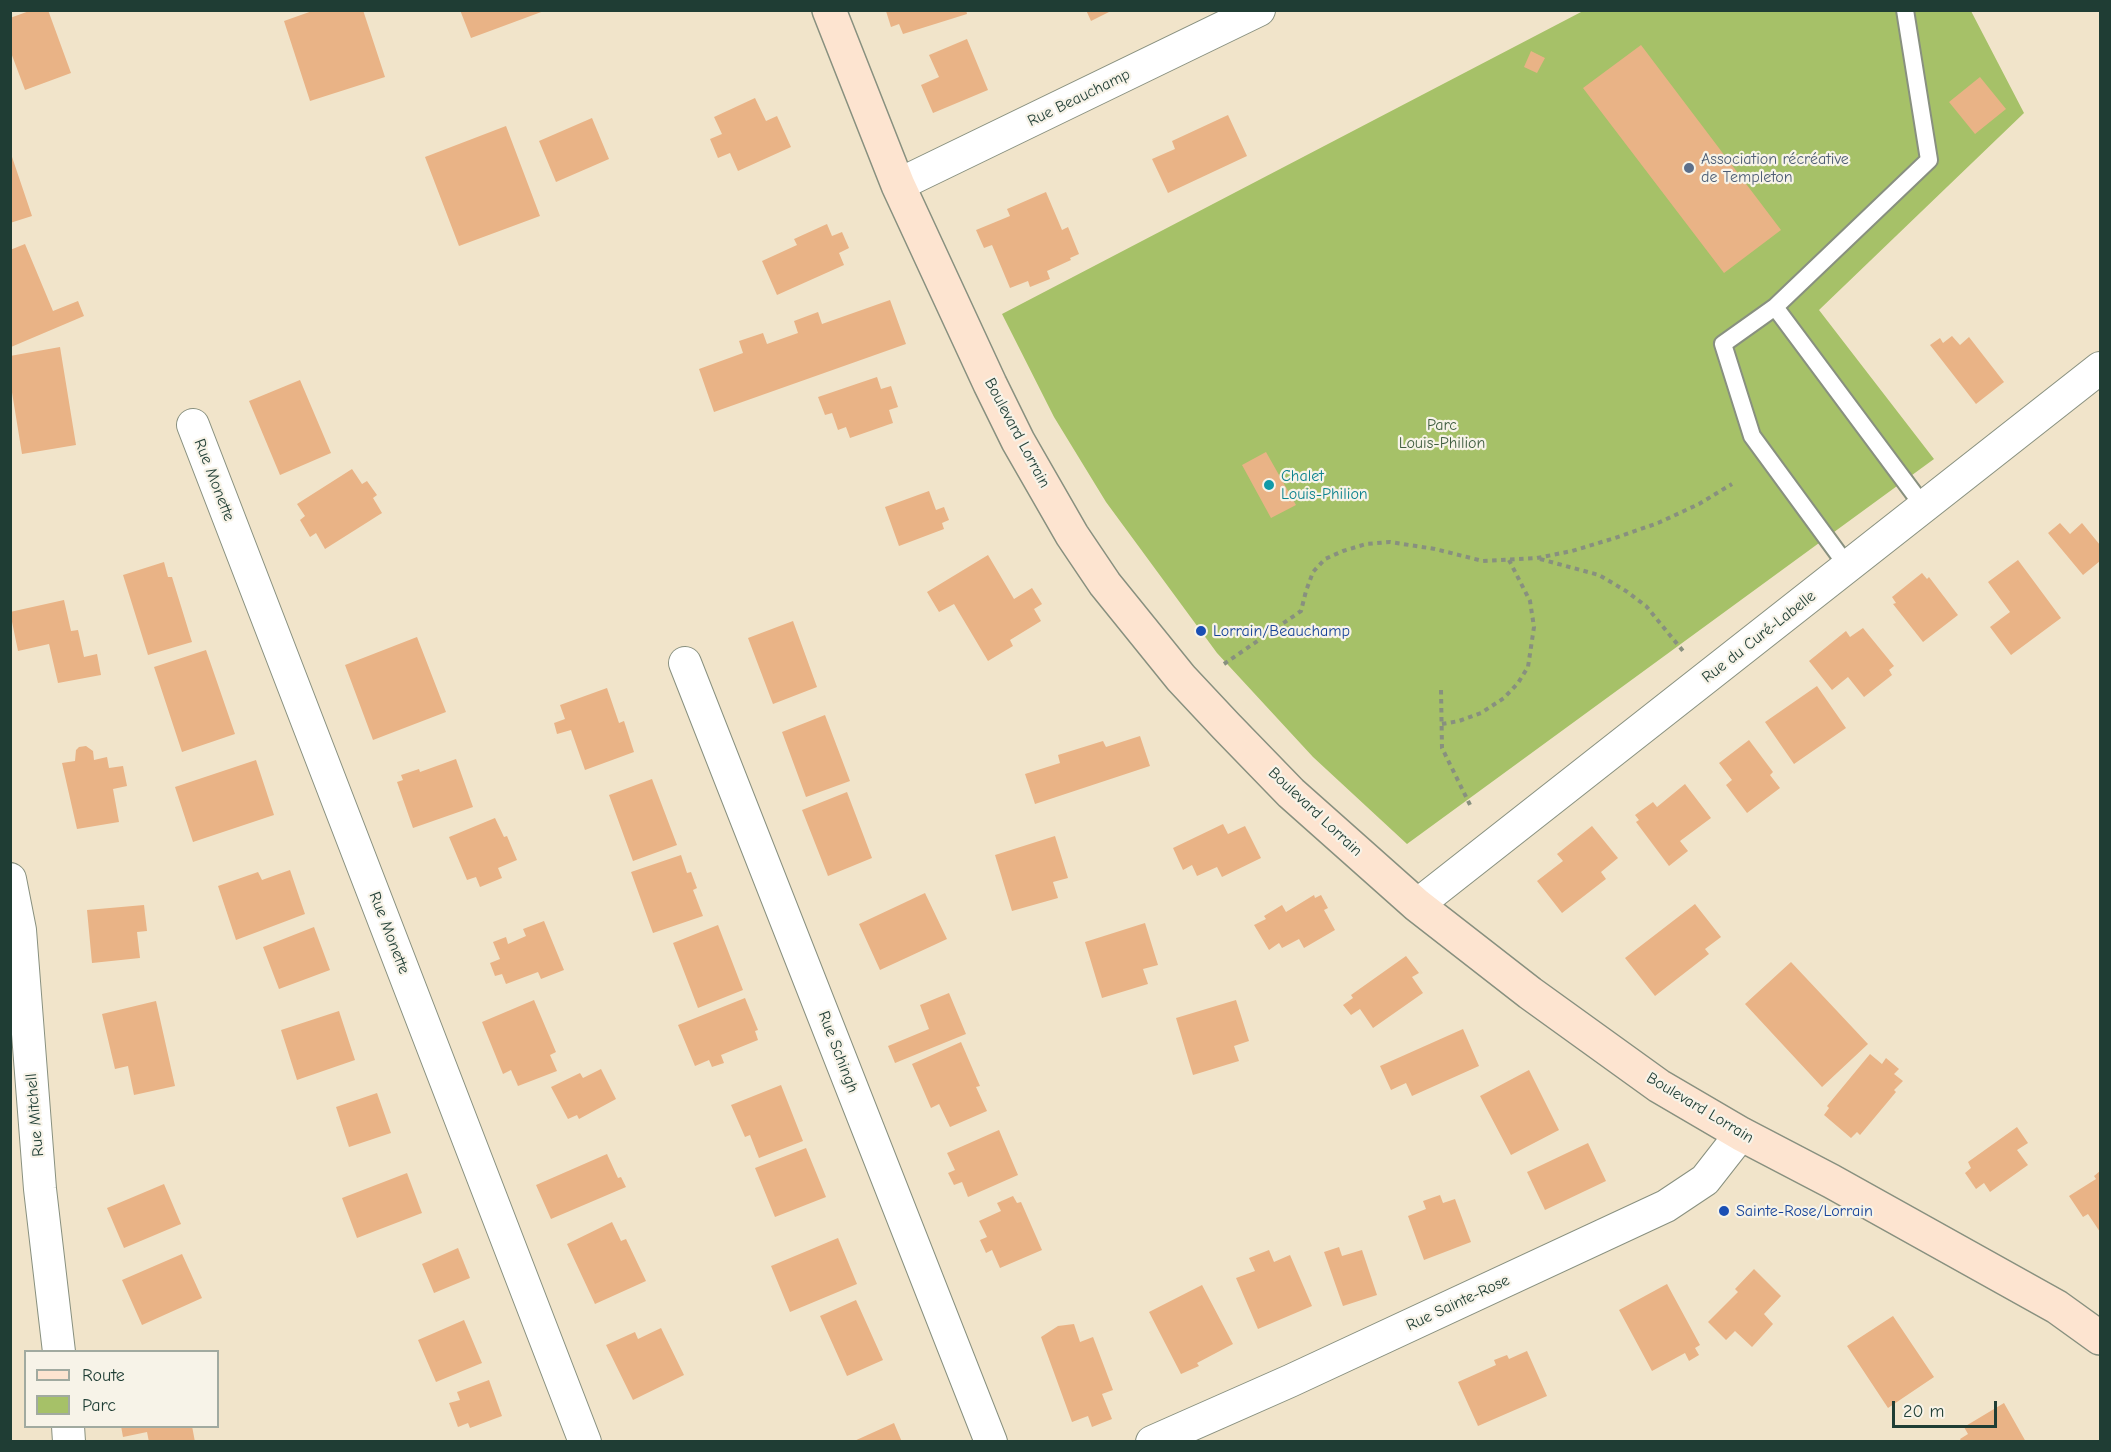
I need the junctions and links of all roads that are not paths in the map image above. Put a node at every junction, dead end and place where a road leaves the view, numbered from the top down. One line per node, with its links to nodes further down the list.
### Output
1 (829, 10): 4 (main road, Boulevard Lorrain)
2 (1259, 10): 4 (street, Rue Beauchamp)
3 (1905, 10): 5 (lane)
4 (898, 185): 12 (main road, Boulevard Lorrain)
5 (1775, 307): 8 (lane); 9 (lane)
6 (2100, 368): 8 (street, Rue du Curé-Labelle)
7 (193, 425): 16 (street, Rue Monette)
8 (1924, 507): 9 (street, Rue du Curé-Labelle)
9 (1848, 567): 12 (street, Rue du Curé-Labelle)
10 (685, 663): 17 (street, Rue Schingh)
11 (10, 879): 15 (street, Rue Mitchell)
12 (1417, 905): 13 (main road, Boulevard Lorrain)
13 (1741, 1134): 14 (main road, Boulevard Lorrain); 18 (street, Rue Sainte-Rose)
14 (2100, 1338)
15 (59, 1350)
16 (585, 1442)
17 (991, 1442)
18 (1152, 1442)

